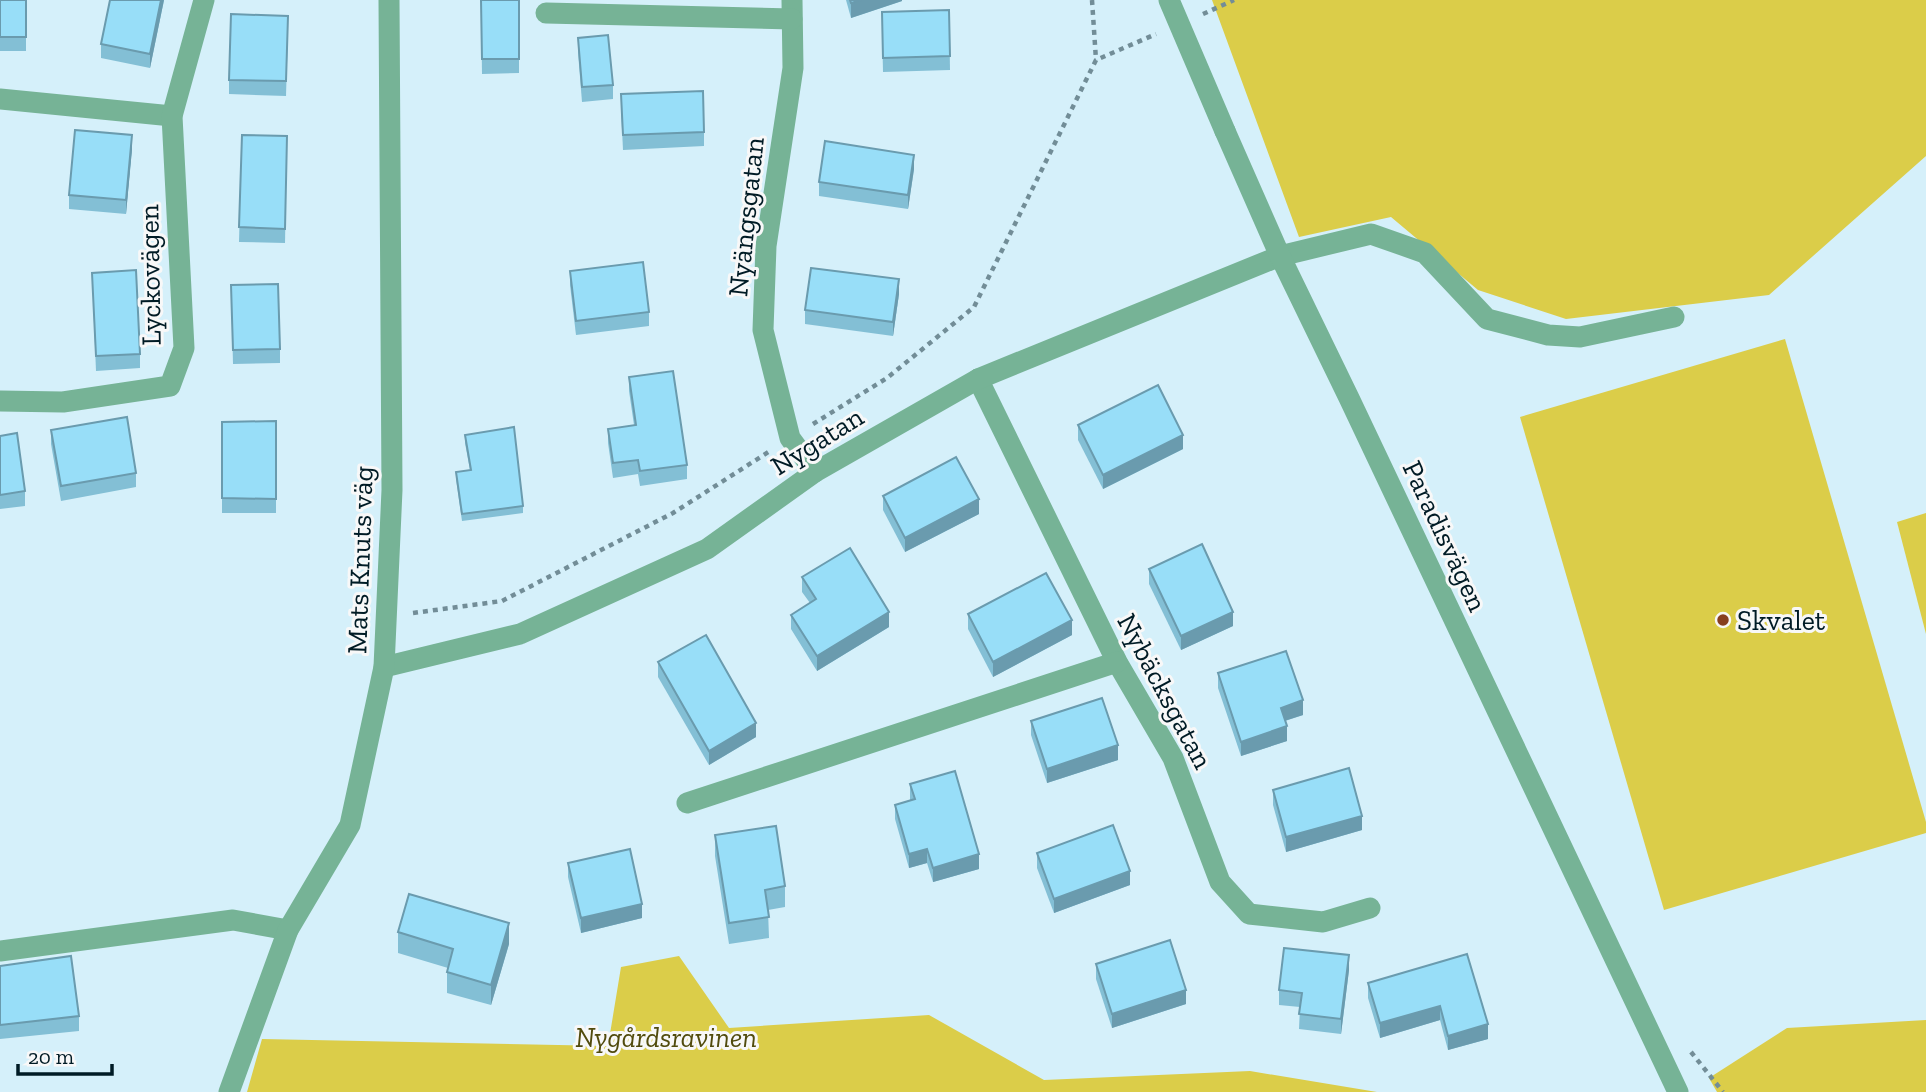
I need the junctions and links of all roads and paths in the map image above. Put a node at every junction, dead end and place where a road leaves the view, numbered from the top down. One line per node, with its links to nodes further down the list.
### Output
1 (204, 0): 12 (street, Lyckovägen)
2 (389, 0): 19 (street, Mats Knuts väg)
3 (1092, 0): 10 (path)
4 (1170, 0): 13 (street, Paradisvägen, bridge)
5 (1234, 0): 8 (path)
6 (792, 9): 7 (street); 17 (street, Nyängsgatan)
7 (546, 13)
8 (1196, 16)
9 (1159, 33): 10 (path)
10 (1096, 60): 17 (path)
11 (0, 99): 12 (street)
12 (172, 116): 16 (street, Lyckovägen)
13 (1280, 256): 14 (street, Nygatan); 15 (street, Nygatan); 27 (street, Paradisvägen)
14 (1674, 317)
15 (978, 379): 18 (street, Nygatan); 20 (street, Nybäcksgatan)
16 (0, 401)
17 (790, 438): 18 (street, Nyängsgatan); 19 (path)
18 (815, 472): 21 (street, Nygatan)
19 (386, 617): 21 (street, Mats Knuts väg)
20 (1117, 662): 22 (street); 23 (street, Nybäcksgatan)
21 (384, 667): 24 (street, Mats Knuts väg)
22 (687, 803)
23 (1370, 908)
24 (288, 930): 25 (street); 26 (street, Mats Knuts väg)
25 (0, 951)
26 (229, 1092)
27 (1678, 1092)

